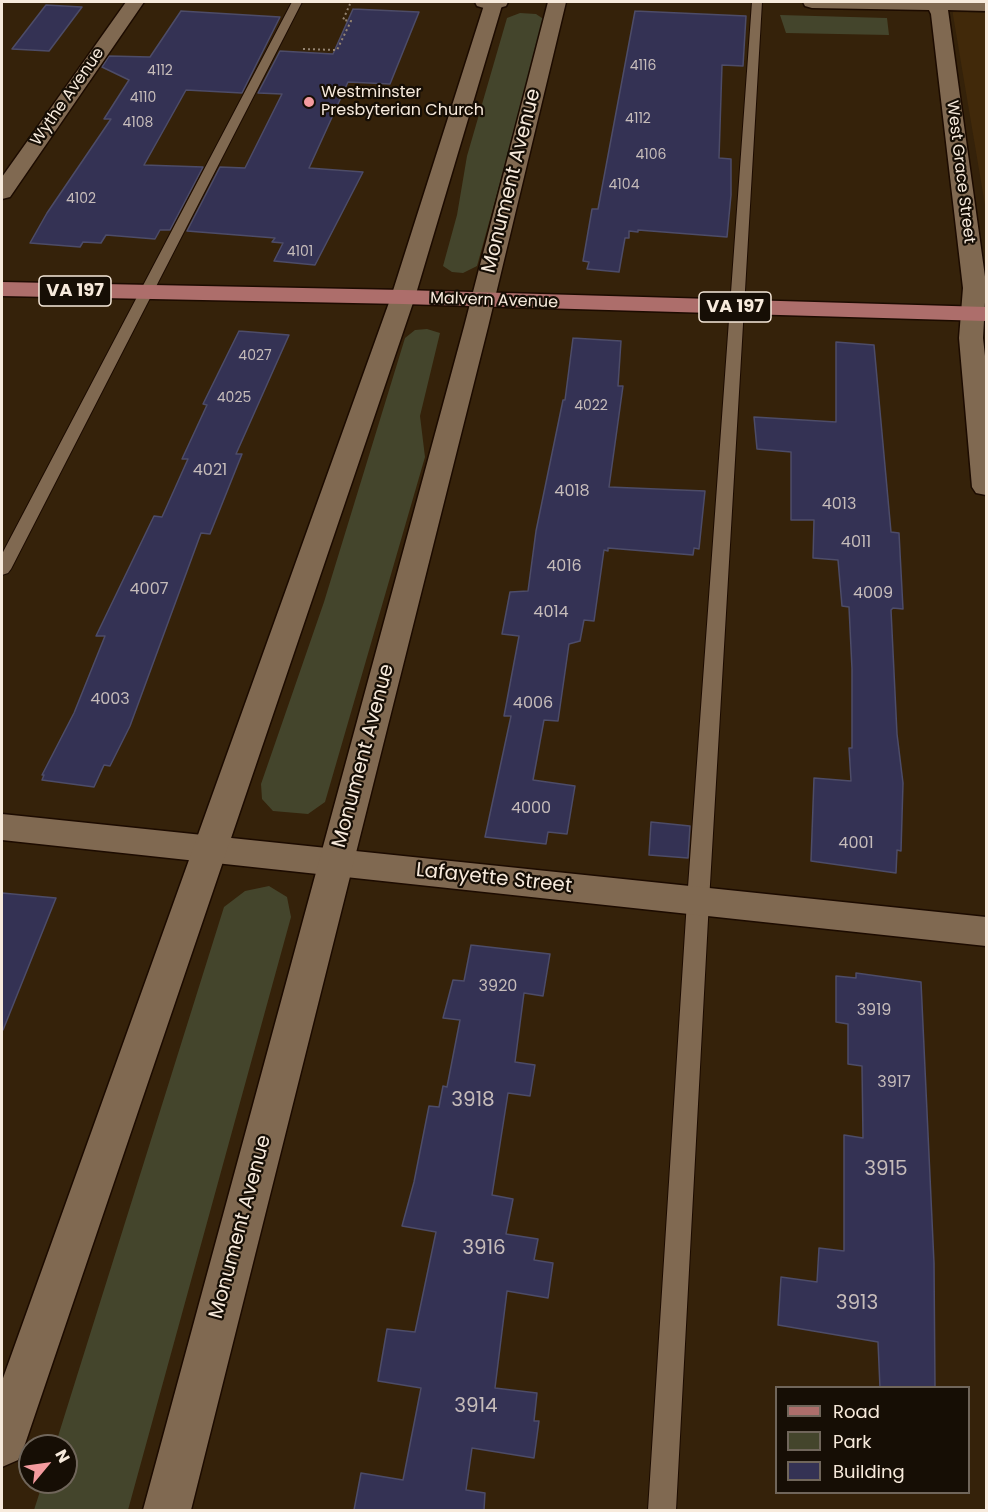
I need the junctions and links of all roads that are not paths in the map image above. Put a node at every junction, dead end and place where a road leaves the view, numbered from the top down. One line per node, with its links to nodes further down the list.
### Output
1 (135, 2): 11 (street, Wythe Avenue)
2 (297, 2): 13 (lane)
3 (484, 2): 4 (street)
4 (494, 2): 5 (street); 14 (street)
5 (499, 2)
6 (557, 2): 15 (street, Monument Avenue)
7 (757, 2): 16 (lane)
8 (812, 2): 9 (street)
9 (935, 3): 10 (street); 17 (street, West Grace Street)
10 (987, 5)
11 (2, 192)
12 (2, 289): 13 (main road, Malvern Avenue / VA 197)
13 (148, 292): 14 (main road, Malvern Avenue / VA 197); 19 (lane)
14 (403, 297): 15 (main road, Malvern Avenue / VA 197); 21 (street)
15 (483, 300): 16 (main road, Malvern Avenue / VA 197); 22 (street, Monument Avenue)
16 (737, 307): 17 (main road, Malvern Avenue / VA 197); 23 (lane)
17 (980, 314): 18 (street, West Grace Street)
18 (987, 488)
19 (2, 569)
20 (2, 827): 21 (street, Lafayette Street)
21 (209, 848): 22 (street, Lafayette Street); 25 (street)
22 (336, 863): 23 (street, Lafayette Street); 26 (street, Monument Avenue)
23 (698, 901): 24 (street, Lafayette Street); 27 (lane)
24 (987, 932)
25 (2, 1444)
26 (167, 1510)
27 (662, 1510)

